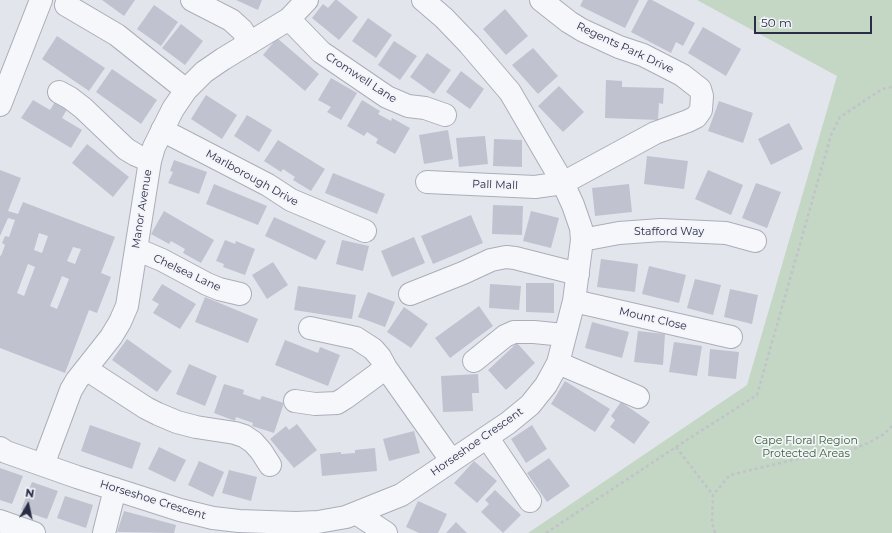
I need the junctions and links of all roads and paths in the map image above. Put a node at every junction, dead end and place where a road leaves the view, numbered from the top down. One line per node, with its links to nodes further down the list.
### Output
1 (41, 0): 9 (street)
2 (192, 0): 8 (street)
3 (307, 0): 7 (street, Manor Avenue)
4 (422, 0): 18 (street, Horseshoe Crescent)
5 (541, 0): 18 (street, Regents Park Drive)
6 (66, 5): 11 (street)
7 (289, 19): 8 (street, Manor Avenue); 14 (street, Cromwell Lane)
8 (250, 42): 11 (street, Manor Avenue)
9 (7, 62): 13 (street)
10 (892, 87): 38 (path)
11 (186, 90): 15 (street, Manor Avenue)
12 (59, 92): 16 (street)
13 (0, 105)
14 (445, 115)
15 (162, 130): 16 (street, Manor Avenue); 19 (street, Marlborough Drive)
16 (150, 161): 22 (street, Manor Avenue)
17 (427, 182): 18 (street, Pall Mall)
18 (563, 183): 20 (street, Horseshoe Crescent)
19 (365, 231)
20 (582, 240): 21 (street, Stafford Way); 23 (street, Horseshoe Crescent)
21 (755, 241)
22 (136, 249): 24 (street, Chelsea Lane); 33 (street, Manor Avenue)
23 (578, 274): 25 (street); 26 (street, Horseshoe Crescent)
24 (240, 294)
25 (410, 294)
26 (574, 301): 28 (street, Horseshoe Crescent); 29 (street, Mount Close)
27 (310, 328): 32 (street)
28 (564, 335): 30 (street); 31 (street, Horseshoe Crescent)
29 (731, 338)
30 (474, 360)
31 (558, 363): 34 (street); 37 (street, Horseshoe Crescent)
32 (386, 368): 35 (street); 40 (street)
33 (86, 369): 41 (street, Manor Avenue); 42 (street)
34 (638, 396)
35 (295, 401)
36 (892, 426): 44 (path)
37 (487, 437): 40 (street, Horseshoe Crescent); 45 (street)
38 (676, 447): 44 (path); 52 (path)
39 (0, 448): 41 (street, Horseshoe Crescent)
40 (452, 460): 46 (street, Horseshoe Crescent)
41 (43, 465): 43 (street, Horseshoe Crescent)
42 (270, 465)
43 (115, 490): 48 (street, Horseshoe Crescent); 50 (street)
44 (713, 495): 53 (path)
45 (530, 501)
46 (356, 513): 48 (street, Horseshoe Crescent); 51 (street)
47 (0, 521): 49 (street)
48 (239, 527)
49 (34, 533)
50 (104, 533)
51 (386, 533)
52 (546, 533)
53 (715, 533)

